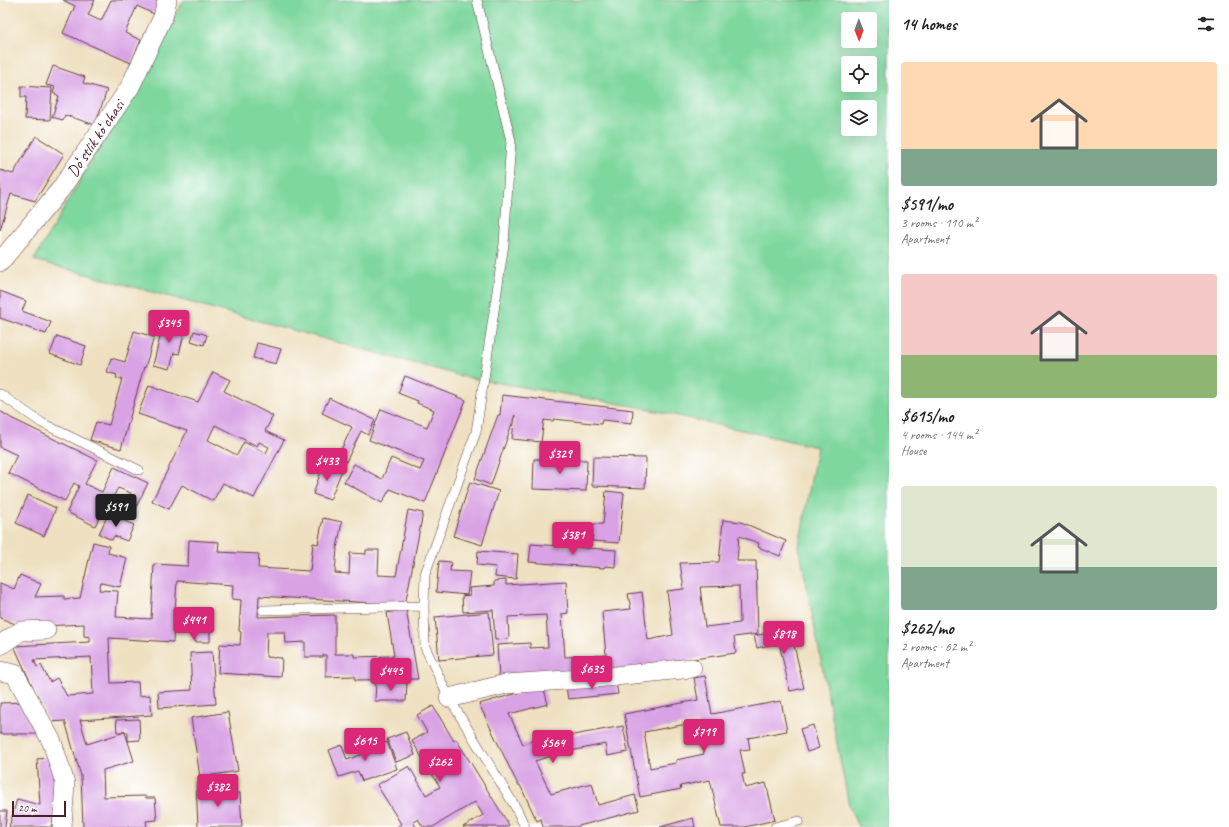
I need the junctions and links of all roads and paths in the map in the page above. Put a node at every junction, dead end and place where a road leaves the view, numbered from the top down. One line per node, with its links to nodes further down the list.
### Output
1 (167, 0): 3 (street, Doʻstlik koʻchasi)
2 (477, 0): 6 (lane)
3 (0, 262)
4 (0, 394): 5 (lane)
5 (139, 470)
6 (424, 606): 7 (lane); 12 (lane)
7 (263, 610)
8 (46, 630): 9 (street)
9 (0, 645)
10 (692, 668): 12 (street)
11 (0, 671): 14 (street)
12 (449, 698): 15 (lane)
13 (799, 821): 16 (lane)
14 (62, 827)
15 (525, 827)
16 (776, 827)

